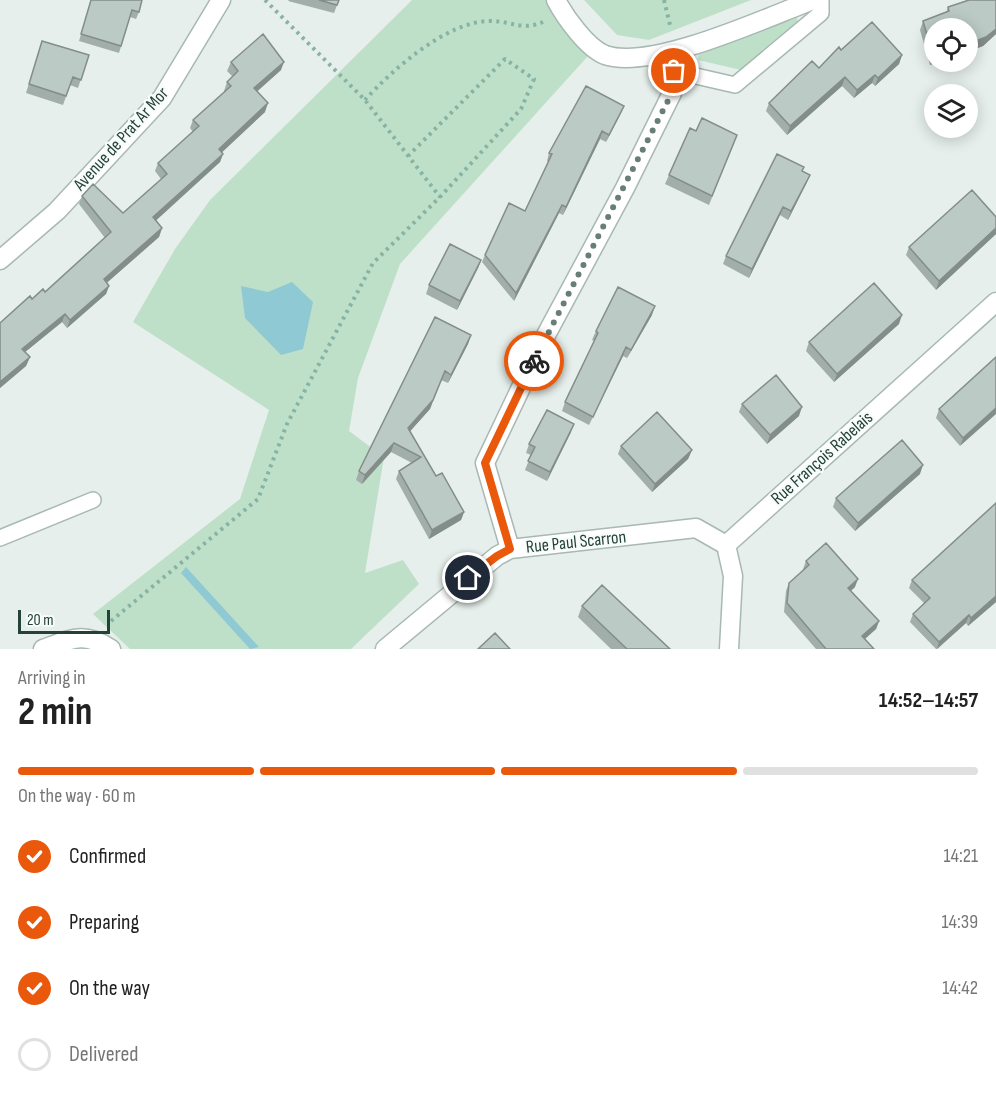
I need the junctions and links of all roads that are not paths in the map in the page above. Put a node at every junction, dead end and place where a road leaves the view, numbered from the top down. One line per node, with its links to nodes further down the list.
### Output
1 (221, 0): 7 (street, Avenue de Prat Ar Mor)
2 (813, 0): 5 (street)
3 (820, 0): 6 (lane)
4 (560, 6): 5 (street)
5 (676, 51): 6 (street)
6 (674, 71): 12 (street)
7 (0, 260)
8 (996, 302): 11 (street, Rue François Rabelais)
9 (93, 500): 10 (lane)
10 (0, 538)
11 (726, 545): 12 (street, Rue Paul Scarron); 16 (street)
12 (510, 549): 15 (street, Rue Paul Scarron)
13 (43, 649): 14 (street)
14 (111, 649)
15 (385, 649)
16 (729, 649)

